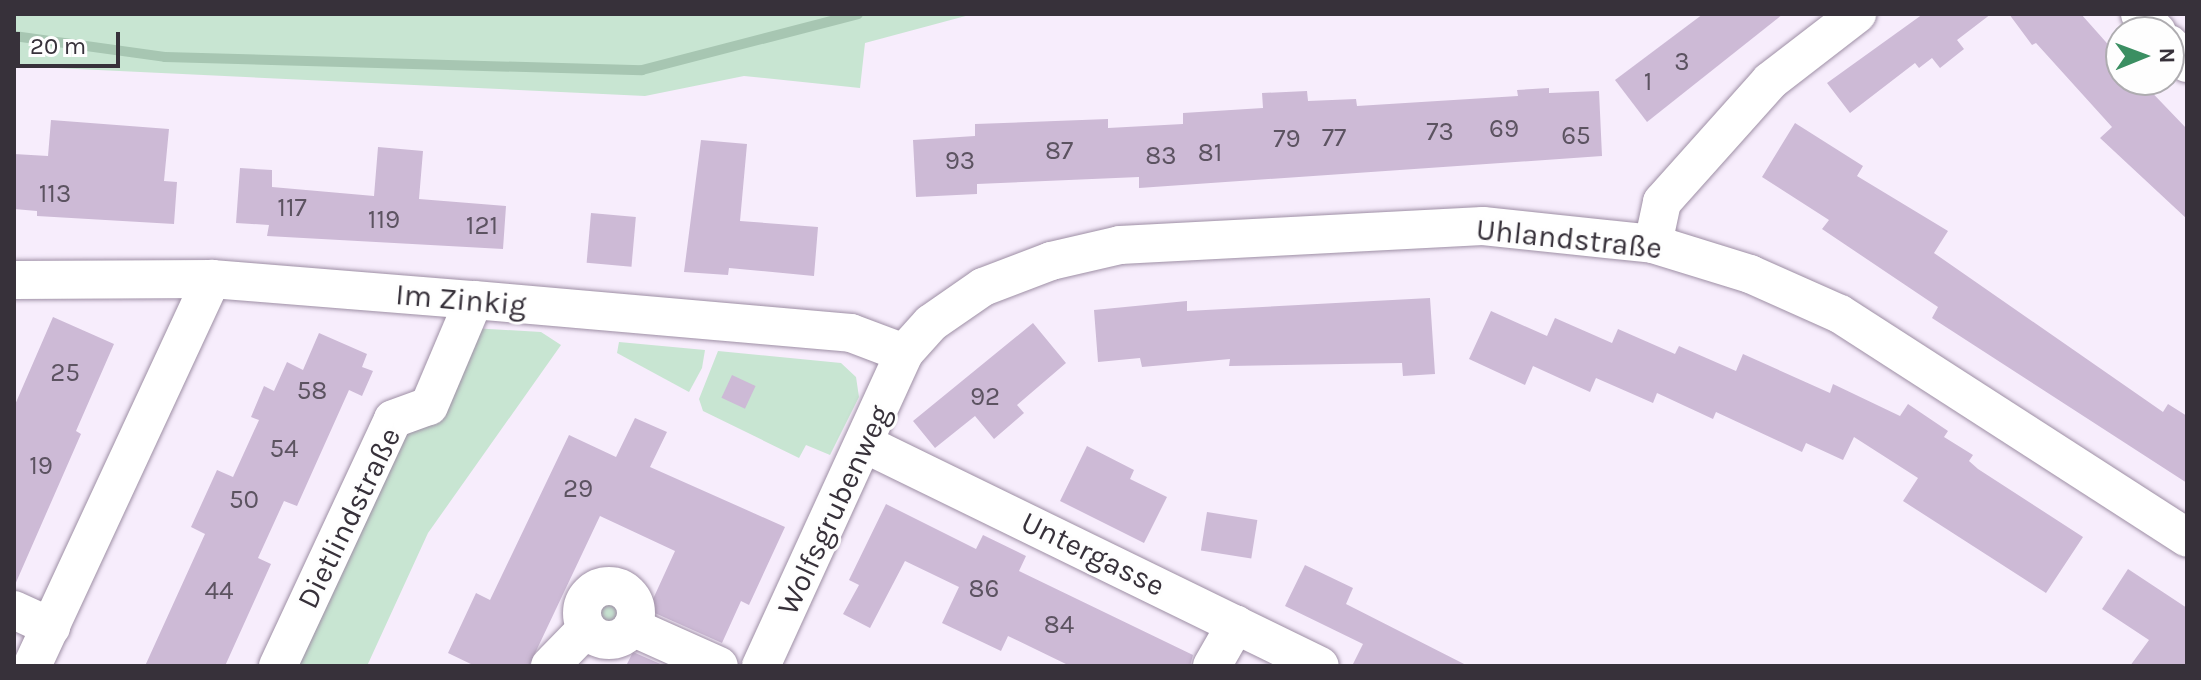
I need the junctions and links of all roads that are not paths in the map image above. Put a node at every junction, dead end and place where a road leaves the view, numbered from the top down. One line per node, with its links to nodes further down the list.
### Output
1 (1857, 14): 2 (street)
2 (1653, 244): 6 (street, Uhlandstraße); 8 (street, Uhlandstraße)
3 (212, 279): 4 (street, Im Zinkig); 5 (street, Im Zinkig); 11 (street)
4 (14, 280)
5 (474, 300): 6 (street, Im Zinkig); 13 (street, Dietlindstraße)
6 (904, 353): 7 (street, Wolfsgrubenweg)
7 (865, 444): 10 (street, Untergasse); 16 (street, Wolfsgrubenweg)
8 (2187, 538)
9 (14, 610): 11 (street)
10 (1236, 624): 17 (street); 18 (street, Untergasse)
11 (51, 627): 12 (street)
12 (32, 666)
13 (278, 666)
14 (550, 666): 15 (street)
15 (719, 666)
16 (761, 666)
17 (1212, 666)
18 (1320, 666)

